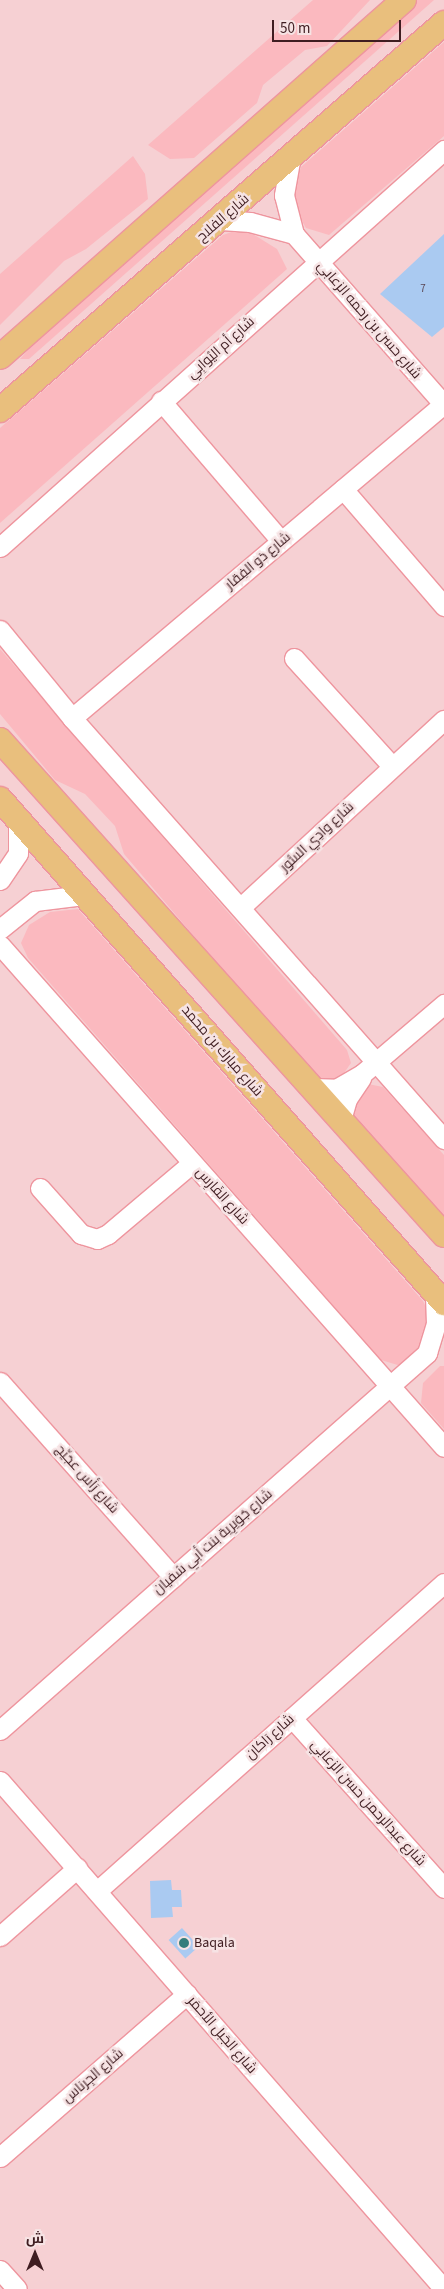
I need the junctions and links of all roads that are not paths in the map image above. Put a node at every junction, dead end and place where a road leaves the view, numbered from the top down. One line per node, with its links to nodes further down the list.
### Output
1 (404, 0): 8 (main road)
2 (444, 23): 4 (main road, شارع الفلاح)
3 (444, 150): 7 (street, شارع أم اليُوابِي)
4 (290, 160): 5 (main road, شارع الفلاح); 6 (street, شارع حسن بن رحمه الزعابي)
5 (221, 220): 6 (street); 11 (main road, شارع الفلاح)
6 (294, 234): 7 (street, شارع حسن بن رحمه الزعابي)
7 (318, 261): 9 (street, شارع أم اليُوابِي); 10 (street, شارع حسن بن رحمه الزعابي)
8 (0, 358)
9 (161, 401): 13 (street); 14 (street, شارع أم اليُوابِي)
10 (444, 405): 12 (street, شارع ذو الفِقار)
11 (0, 410)
12 (343, 489): 13 (street, شارع ذو الفِقار); 15 (street)
13 (281, 542): 18 (street, شارع ذو الفِقار)
14 (0, 547)
15 (444, 606)
16 (0, 630): 18 (street)
17 (294, 658): 21 (street)
18 (72, 718): 26 (street)
19 (444, 720): 21 (street, شارع وادِي السُّور)
20 (0, 740): 32 (main road)
21 (392, 766): 26 (street, شارع وادِي السُّور)
22 (0, 799): 23 (main road, شارع مبارك بن محمد)
23 (18, 820): 24 (street); 25 (main road, شارع مبارك بن محمد)
24 (0, 880)
25 (84, 895): 27 (street); 38 (main road, شارع مبارك بن محمد)
26 (241, 907): 30 (street)
27 (0, 929)
28 (0, 944): 35 (street, شارع الفَارِس)
29 (444, 1004): 30 (street)
30 (377, 1062): 31 (street); 34 (street)
31 (362, 1074): 32 (street); 33 (street)
32 (313, 1088): 33 (main road)
33 (341, 1120): 37 (main road)
34 (444, 1139)
35 (192, 1162): 36 (street); 41 (street, شارع الفَارِس)
36 (40, 1188)
37 (444, 1235)
38 (439, 1298): 39 (street, شارع جُوَيرِية بنت أبي سُفيان)
39 (435, 1353): 41 (street, شارع جُوَيرِية بنت أبي سُفيان)
40 (0, 1382): 43 (street, شارع رَأس عجَيِّج)
41 (390, 1385): 42 (street, شارع الفَارِس); 43 (street, شارع جُوَيرِية بنت أبي سُفيان)
42 (444, 1447)
43 (173, 1577): 46 (street, شارع جُوَيرِية بنت أبي سُفيان)
44 (444, 1583): 45 (street, شارع رَاكان)
45 (292, 1718): 49 (street, شارع عبدالرحمن حسن الزعابي); 50 (street, شارع رَاكان)
46 (0, 1730)
47 (0, 1780): 48 (street, شارع الجَبل الأحمَر)
48 (76, 1868): 50 (street, شارع الجَبل الأحمَر); 51 (street)
49 (444, 1888)
50 (97, 1891): 52 (street, شارع الجَبل الأحمَر)
51 (0, 1936)
52 (186, 1994): 53 (street, شارع الجِرناس); 56 (street, شارع الجَبل الأحمَر)
53 (0, 2157)
54 (0, 2270): 55 (street)
55 (17, 2289)
56 (444, 2289)

